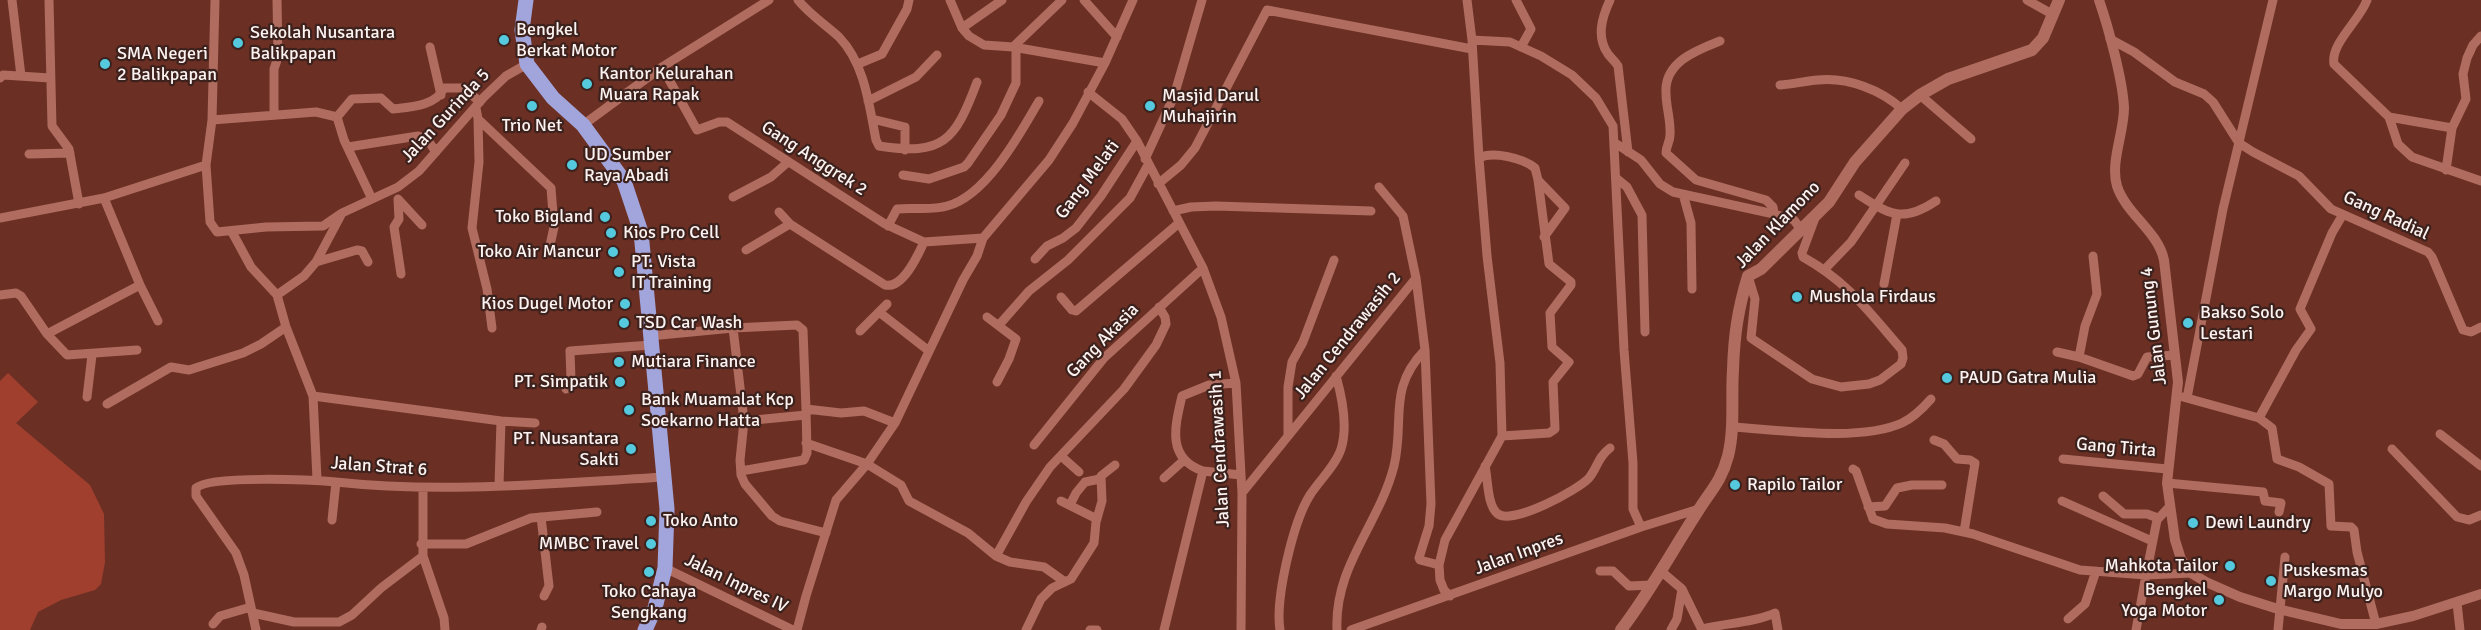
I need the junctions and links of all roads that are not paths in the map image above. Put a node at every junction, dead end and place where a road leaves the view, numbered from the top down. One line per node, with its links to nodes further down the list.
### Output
1 (12, 0): 38 (street)
2 (49, 0): 40 (street)
3 (214, 0): 55 (street)
4 (277, 0): 50 (street)
5 (526, 0): 35 (highway)
6 (769, 0): 37 (street)
7 (798, 0): 36 (street)
8 (909, 0): 36 (street)
9 (950, 0): 24 (street)
10 (1002, 0): 24 (street)
11 (1062, 0): 31 (street)
12 (1084, 0): 26 (street)
13 (1133, 0): 26 (street)
14 (1202, 0): 70 (street)
15 (1467, 0): 29 (street)
16 (1516, 0): 32 (street)
17 (1610, 0): 65 (street)
18 (2027, 0): 23 (street)
19 (2059, 0): 23 (main road, Jalan Klamono)
20 (2099, 0): 27 (street, Jalan Gunung 4)
21 (2273, 0): 61 (street)
22 (2367, 0): 52 (street)
23 (2052, 14): 45 (main road, Jalan Klamono)
24 (962, 28): 31 (street)
25 (2481, 36): 57 (street)
26 (1117, 37): 34 (street)
27 (2110, 39): 61 (street, Gang Radial); 145 (street, Jalan Gunung 4)
28 (1720, 41): 94 (street)
29 (1472, 45): 32 (street); 68 (street); 78 (street)
30 (430, 47): 44 (street)
31 (1015, 47): 34 (street); 74 (street)
32 (1521, 47): 60 (street)
33 (937, 55): 46 (street)
34 (1105, 63): 43 (street)
35 (527, 64): 48 (street, Jalan Gurinda 5); 56 (highway)
36 (858, 64): 46 (street)
37 (662, 68): 56 (street); 69 (street, Gang Anggrek 2)
38 (21, 76): 39 (street); 40 (street)
39 (0, 78)
40 (50, 78): 66 (street)
41 (977, 82): 63 (street)
42 (1780, 86): 49 (street)
43 (1088, 92): 59 (street, Jalan Cendrawasih 1); 106 (street)
44 (441, 95): 48 (street); 51 (street)
45 (1920, 95): 49 (main road, Jalan Klamono); 58 (street)
46 (868, 101): 54 (street)
47 (1040, 101): 102 (street)
48 (478, 105): 53 (street); 64 (street, Jalan Gurinda 5)
49 (1902, 109): 96 (main road, Jalan Klamono)
50 (274, 114): 51 (street); 55 (street)
51 (337, 117): 62 (street)
52 (2389, 117): 57 (street); 73 (street)
53 (478, 119): 108 (street); 134 (street)
54 (872, 119): 63 (street); 63 (street)
55 (212, 120): 72 (street)
56 (583, 125): 139 (highway)
57 (2452, 128): 73 (street)
58 (1971, 139)
59 (1137, 141): 70 (street, Jalan Cendrawasih 1); 111 (street, Gang Melati)
60 (1615, 142): 65 (street); 75 (street)
61 (2239, 143): 97 (street, Gang Radial); 152 (street)
62 (348, 147): 64 (street); 85 (street)
63 (904, 150)
64 (436, 152): 80 (street, Jalan Gurinda 5)
65 (1628, 152): 81 (street)
66 (70, 153): 67 (street); 88 (street)
67 (29, 154)
68 (1479, 158): 76 (street); 165 (street)
69 (788, 162): 83 (street); 102 (street, Gang Anggrek 2)
70 (1146, 162): 78 (street, Jalan Cendrawasih 1); 131 (street)
71 (1905, 162): 89 (street)
72 (206, 165): 84 (street); 104 (street)
73 (2446, 170): 77 (street)
74 (903, 175)
75 (1616, 178): 137 (street); 208 (street)
76 (1538, 180): 105 (street); 105 (street)
77 (2481, 181)
78 (1158, 184): 92 (street, Jalan Cendrawasih 1)
79 (1379, 187): 119 (street, Jalan Cendrawasih 2)
80 (390, 191): 85 (street, Jalan Gurinda 5); 86 (street)
81 (1683, 194): 94 (street); 122 (street)
82 (1859, 195): 89 (street)
83 (733, 197)
84 (104, 198): 88 (street); 121 (street)
85 (372, 199): 93 (street, Jalan Gurinda 5)
86 (398, 199): 101 (street); 117 (street)
87 (1936, 201): 95 (street)
88 (79, 204): 98 (street)
89 (1876, 206): 95 (street); 116 (street)
90 (1371, 211): 92 (street)
91 (779, 212): 100 (street)
92 (1173, 212): 99 (street, Jalan Cendrawasih 1)
93 (342, 213): 104 (street, Jalan Gurinda 5); 113 (street)
94 (1774, 214): 103 (street)
95 (1897, 214): 120 (street)
96 (1815, 216): 103 (main road, Jalan Klamono); 116 (street)
97 (2342, 216): 133 (street, Gang Radial); 157 (street)
98 (0, 218)
99 (1179, 223): 115 (street, Jalan Cendrawasih 1); 125 (street)
100 (790, 224): 107 (street); 109 (street)
101 (422, 225)
102 (888, 226): 107 (street, Gang Anggrek 2)
103 (1802, 231): 118 (main road, Jalan Klamono)
104 (232, 232): 124 (street)
105 (1544, 237): 165 (street)
106 (982, 238): 107 (street, Gang Anggrek 2); 142 (street)
107 (924, 242)
108 (549, 250)
109 (746, 250)
110 (2093, 256): 146 (street)
111 (1035, 259)
112 (1334, 260): 164 (street)
113 (316, 262): 114 (street); 124 (street)
114 (368, 262)
115 (1203, 268): 127 (street, Gang Akasia); 149 (street, Jalan Cendrawasih 1)
116 (1825, 269): 118 (street)
117 (401, 274)
118 (1748, 276): 162 (main road, Jalan Klamono)
119 (1416, 278): 141 (street); 147 (street, Jalan Cendrawasih 2)
120 (1884, 284)
121 (140, 285): 130 (street); 138 (street)
122 (1692, 289)
123 (0, 295): 138 (street)
124 (277, 295): 132 (street, Jalan Strat 6)
125 (1061, 297)
126 (887, 304): 128 (street)
127 (1159, 307): 168 (street, Gang Akasia); 171 (street)
128 (879, 312): 136 (street); 142 (street)
129 (987, 317): 131 (street)
130 (158, 321)
131 (999, 325): 148 (street)
132 (286, 327): 151 (street, Jalan Strat 6); 155 (street)
133 (2481, 327)
134 (492, 328)
135 (733, 328): 139 (street); 156 (street); 159 (street)
136 (860, 331)
137 (1645, 332)
138 (47, 334): 144 (street)
139 (650, 340): 150 (street); 184 (highway)
140 (137, 350): 144 (street)
141 (1425, 350): 216 (street); 247 (street)
142 (929, 351): 161 (street)
143 (2057, 352): 146 (street)
144 (92, 355): 153 (street)
145 (2175, 355): 146 (street); 152 (street, Jalan Gunung 4)
146 (2079, 357)
147 (1336, 376): 164 (street, Jalan Cendrawasih 2); 246 (street)
148 (997, 382)
149 (1236, 383): 173 (street); 183 (street, Jalan Cendrawasih 1)
150 (566, 389)
151 (313, 396): 158 (street); 187 (street, Jalan Strat 6)
152 (2183, 397): 157 (street); 179 (street, Jalan Gunung 4)
153 (87, 398)
154 (1931, 399): 162 (street)
155 (107, 404)
156 (806, 412): 159 (street); 161 (street); 167 (street)
157 (2259, 418): 234 (street)
158 (501, 421): 160 (street); 190 (street)
159 (744, 421): 180 (street)
160 (535, 423)
161 (895, 423): 174 (street)
162 (1732, 427): 200 (main road, Jalan Klamono)
163 (2439, 434): 177 (street)
164 (1288, 435): 193 (street, Jalan Cendrawasih 2)
165 (1502, 436): 176 (street)
166 (1934, 440): 209 (street)
167 (806, 443): 174 (street); 180 (street)
168 (1034, 445)
169 (1610, 448): 176 (street)
170 (2392, 449): 203 (street)
171 (1061, 456): 182 (street); 214 (street)
172 (2063, 459): 179 (street, Gang Tirta)
173 (1184, 460): 181 (street); 186 (street)
174 (867, 464): 210 (street); 214 (street)
175 (1115, 465): 185 (street)
176 (1485, 466): 216 (street)
177 (2481, 466)
178 (1853, 469): 199 (street)
179 (2167, 469): 189 (street, Jalan Gunung 4)
180 (741, 471): 210 (street)
181 (1203, 471): 183 (street); 244 (street)
182 (1079, 472)
183 (1241, 475): 193 (street, Jalan Cendrawasih 1)
184 (666, 477): 190 (street, Jalan Strat 6); 217 (highway)
185 (1100, 478): 197 (street); 206 (street)
186 (1164, 478)
187 (317, 479): 188 (street, Jalan Strat 6); 231 (street)
188 (336, 482): 192 (street, Jalan Strat 6); 207 (street)
189 (2167, 483): 198 (street, Jalan Gunung 4); 202 (street)
190 (499, 485): 192 (street, Jalan Strat 6)
191 (1942, 485): 199 (street)
192 (423, 488): 212 (street)
193 (1242, 493): 245 (street, Jalan Cendrawasih 1)
194 (2103, 496): 205 (street)
195 (1060, 501): 197 (street)
196 (2062, 501): 211 (street)
197 (1070, 505): 206 (street)
198 (2170, 506): 205 (street); 221 (street, Jalan Gunung 4)
199 (1868, 507): 209 (street)
200 (1699, 509): 208 (street, Jalan Inpres); 220 (main road, Jalan Klamono)
201 (597, 512): 204 (street)
202 (2279, 512)
203 (2481, 515)
204 (541, 517): 212 (street); 227 (street)
205 (2158, 518): 211 (street)
206 (1097, 519): 223 (street)
207 (332, 520)
208 (1641, 527): 228 (street, Jalan Inpres)
209 (1964, 532): 219 (street)
210 (826, 533): 240 (street)
211 (2152, 541): 222 (street)
212 (422, 544): 213 (street)
213 (423, 556): 231 (street); 237 (street)
214 (996, 556): 223 (street)
215 (2285, 557): 230 (street)
216 (1439, 565): 228 (street)
217 (665, 568): 238 (highway); 239 (street, Jalan Inpres IV)
218 (1600, 571): 224 (street)
219 (2096, 571): 222 (street); 232 (street)
220 (1662, 572): 224 (main road, Jalan Klamono); 225 (street)
221 (2191, 573): 222 (street); 230 (street)
222 (2146, 575): 252 (street)
223 (1065, 582): 241 (street)
224 (1653, 585): 249 (main road, Jalan Klamono)
225 (1682, 589): 235 (street); 250 (street)
226 (2481, 594): 229 (street)
227 (544, 596)
228 (1450, 596): 248 (street, Jalan Inpres)
229 (2457, 603): 234 (street); 254 (street)
230 (2278, 609): 234 (street); 253 (street)
231 (252, 610): 233 (street); 236 (street)
232 (2068, 619)
233 (213, 624)
234 (2382, 625)
235 (1702, 629): 251 (street)
236 (256, 630)
237 (445, 630)
238 (645, 630)
239 (793, 630)
240 (798, 630)
241 (1026, 630)
242 (1090, 630): 243 (street)
243 (1097, 630)
244 (1164, 630)
245 (1241, 630)
246 (1281, 630)
247 (1337, 630)
248 (1351, 630)
249 (1622, 630)
250 (1671, 630)
251 (1778, 630)
252 (2136, 630)
253 (2278, 630)
254 (2460, 630)

